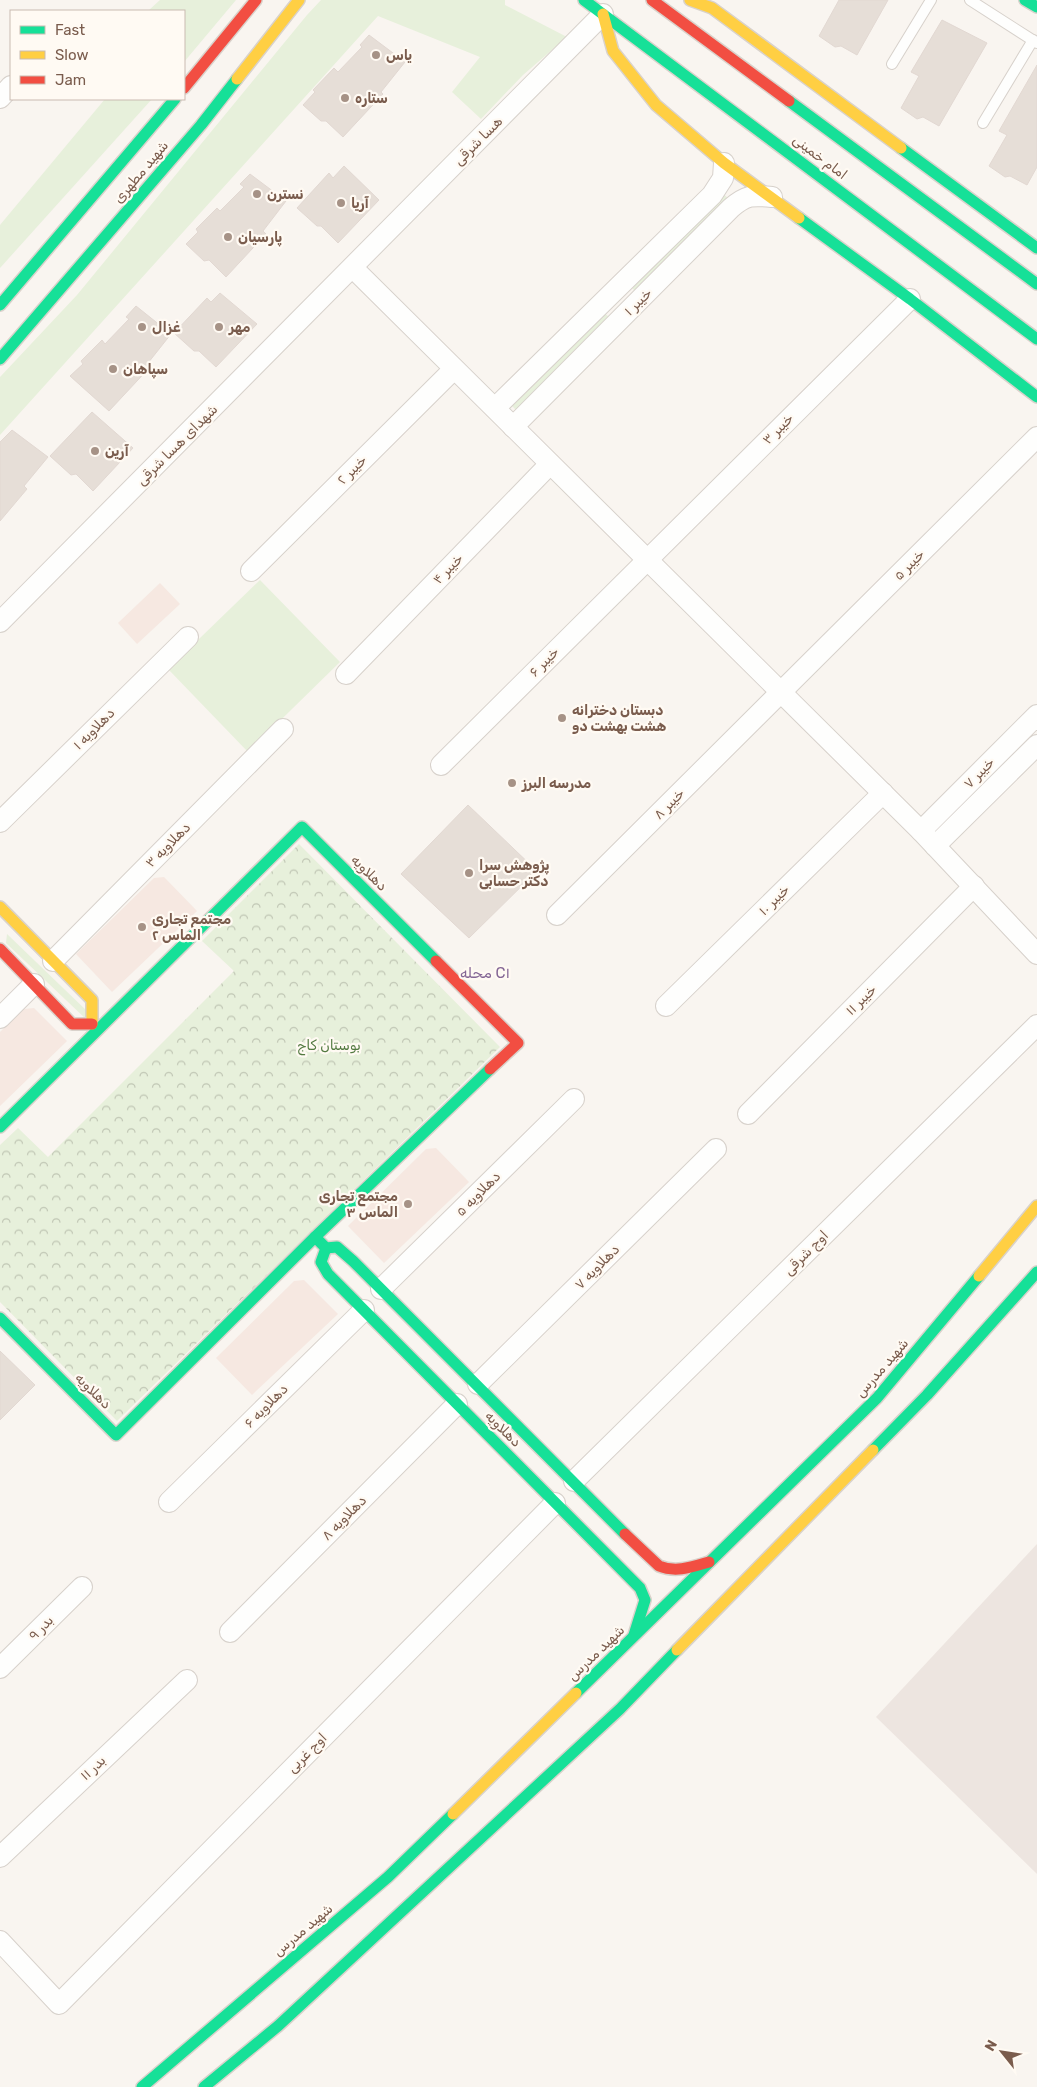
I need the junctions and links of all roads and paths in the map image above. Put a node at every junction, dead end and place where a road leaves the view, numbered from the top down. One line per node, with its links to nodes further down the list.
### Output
1 (256, 0): 14 (main road)
2 (299, 0): 30 (main road, شهید مطهری)
3 (584, 0): 10 (main road, امام خمینی)
4 (652, 0): 24 (main road, امام خمینی)
5 (690, 0): 22 (main road)
6 (931, 0): 12 (lane)
7 (1025, 0): 9 (main road)
8 (972, 1): 11 (lane)
9 (1037, 7)
10 (603, 14): 18 (main road); 23 (street, هسا شرقی); 29 (main road, امام خمینی)
11 (1035, 42): 17 (lane)
12 (892, 64)
13 (10, 87): 15 (street)
14 (185, 87)
15 (0, 98)
16 (174, 100): 27 (main road, شهید مطهری)
17 (983, 123)
18 (724, 163): 19 (street, خیبر ۱); 20 (main road)
19 (720, 182): 21 (street); 25 (street, خیبر ۱)
20 (772, 197): 21 (street); 26 (main road)
21 (738, 202): 28 (street, خیبر ۱)
22 (1037, 247)
23 (353, 268): 31 (street); 39 (street, شهدای هسا شرقی)
24 (1037, 284)
25 (608, 298): 28 (street); 33 (street, خیبر ۱)
26 (910, 299): 32 (main road); 37 (street, خیبر ۳)
27 (0, 306)
28 (625, 315): 34 (street, خیبر ۱)
29 (1037, 339)
30 (0, 359)
31 (454, 369): 33 (street); 38 (street, خیبر ۲)
32 (1037, 397)
33 (495, 408): 34 (street)
34 (513, 427): 36 (street)
35 (1037, 437): 42 (street, خیبر ۵)
36 (550, 464): 37 (street); 41 (street, خیبر ۴)
37 (647, 559): 42 (street); 46 (street, خیبر ۶)
38 (251, 571)
39 (0, 622)
40 (188, 636): 48 (street, دهلاویه ۱)
41 (346, 674)
42 (780, 693): 47 (street); 53 (street, خیبر ۸)
43 (1037, 715): 49 (street, خیبر ۷)
44 (283, 730): 58 (street, دهلاویه ۳)
45 (1037, 745): 50 (street, خیبر ۷)
46 (441, 765)
47 (883, 793): 49 (street); 60 (street, خیبر ۱۰)
48 (0, 822)
49 (921, 831): 50 (street)
50 (936, 846): 51 (street)
51 (974, 886): 56 (street); 65 (street, خیبر ۱۱)
52 (0, 907): 54 (main road)
53 (557, 915)
54 (10, 916): 55 (main road); 58 (main road)
55 (0, 925)
56 (1034, 944)
57 (0, 949): 59 (main road)
58 (53, 961): 63 (main road)
59 (34, 984): 61 (street); 63 (main road)
60 (666, 1006)
61 (0, 1018)
62 (1037, 1026): 79 (street, اوج شرقی)
63 (95, 1027): 66 (main road, دهلاویه); 69 (main road, دهلاویه)
64 (574, 1099): 72 (street, دهلاویه ۵)
65 (748, 1114)
66 (0, 1127)
67 (716, 1150): 76 (street, دهلاویه ۷)
68 (1037, 1206): 83 (main road, شهید مدرس)
69 (315, 1237): 70 (main road, دهلاویه); 74 (main road, دهلاویه)
70 (326, 1248): 72 (main road, دهلاویه); 73 (main road, دهلاویه)
71 (1037, 1272): 92 (main road)
72 (381, 1289): 75 (main road, دهلاویه)
73 (364, 1310): 75 (main road, دهلاویه); 80 (street, دهلاویه ۶)
74 (0, 1318)
75 (418, 1344): 76 (main road, دهلاویه); 77 (main road, دهلاویه)
76 (478, 1384): 78 (main road, دهلاویه)
77 (457, 1404): 78 (main road, دهلاویه); 85 (street, دهلاویه ۸)
78 (515, 1442): 79 (main road, دهلاویه); 81 (main road, دهلاویه)
79 (574, 1481): 82 (main road, دهلاویه)
80 (168, 1502)
81 (555, 1502): 82 (main road, دهلاویه); 90 (street, اوج غربی)
82 (602, 1531): 83 (main road, دهلاویه); 86 (main road, دهلاویه)
83 (711, 1561): 86 (main road, شهید مدرس)
84 (82, 1588): 87 (street, بدر ۹)
85 (230, 1632)
86 (633, 1638): 91 (main road, شهید مدرس)
87 (0, 1668)
88 (187, 1680): 89 (street, بدر ۱۱)
89 (0, 1857)
90 (0, 1943)
91 (142, 2087)
92 (204, 2087)

